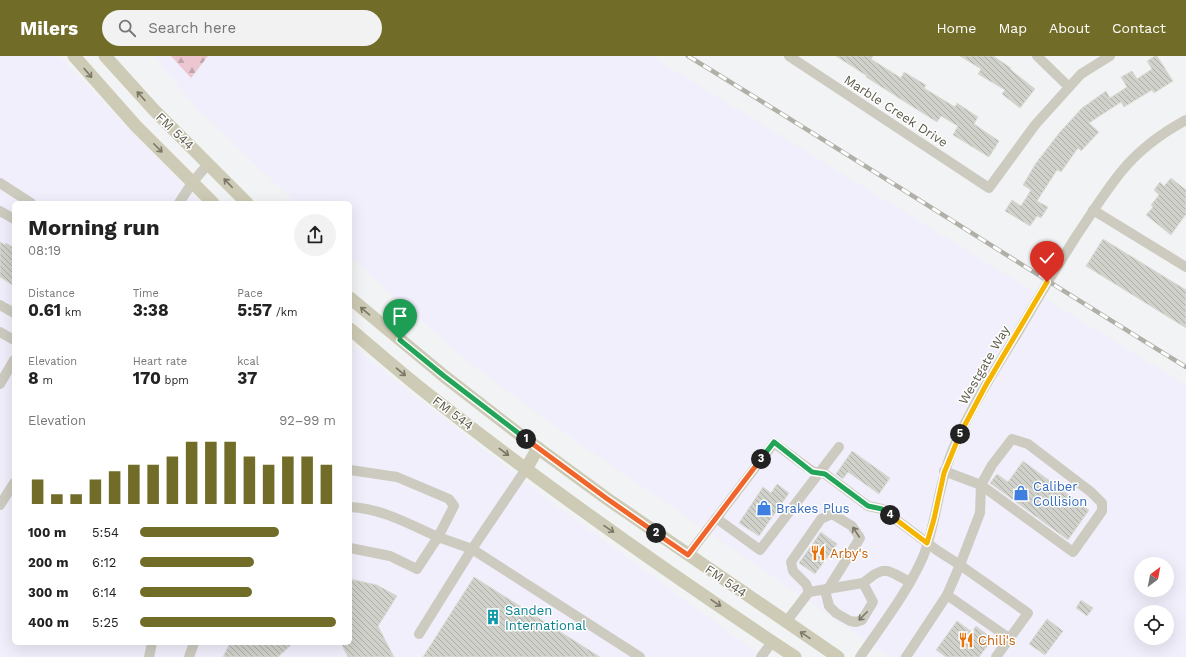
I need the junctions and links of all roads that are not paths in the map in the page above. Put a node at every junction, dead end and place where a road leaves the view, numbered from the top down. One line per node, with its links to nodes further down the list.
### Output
1 (74, 56): 10 (main road, FM 544 / FM 544, one-way to 10)
2 (105, 56): 8 (main road, FM 544 / FM 544, one-way to 2)
3 (789, 56): 6 (street, Marble Creek Drive)
4 (1037, 56): 6 (street)
5 (1110, 56): 6 (street)
6 (1069, 87)
7 (1186, 120): 15 (street, Westgate Way)
8 (208, 164): 10 (street); 14 (main road, FM 544 / FM 544, one-way to 8)
9 (0, 183): 11 (street)
10 (192, 183): 12 (street); 13 (main road, FM 544 / FM 544)
11 (28, 201)
12 (180, 201)
13 (211, 201)
14 (245, 201)
15 (1094, 210): 18 (street); 31 (street, Westgate Way)
16 (0, 211): 17 (street)
17 (12, 218)
18 (1185, 264)
19 (352, 300): 28 (main road, FM 544 / FM 544, one-way to 19)
20 (0, 305): 21 (street)
21 (12, 312)
22 (0, 332): 24 (street)
23 (352, 332): 29 (main road, FM 544 / FM 544, one-way to 29)
24 (12, 339)
25 (12, 363): 26 (street)
26 (0, 384)
27 (839, 447): 32 (street)
28 (538, 448): 29 (main road); 42 (main road, FM 544 / FM 544)
29 (526, 469): 41 (street); 52 (main road, FM 544 / FM 544, one-way to 52)
30 (352, 470): 38 (street)
31 (944, 471): 33 (street); 39 (street, Westgate Way)
32 (820, 473): 37 (street); 37 (street); 39 (street)
33 (981, 485): 33 (street); 43 (street)
34 (12, 486): 35 (street)
35 (0, 505)
36 (352, 507): 38 (street)
37 (716, 518): 42 (street)
38 (438, 538): 40 (street); 41 (street)
39 (927, 543): 43 (street); 44 (street, Westgate Way)
40 (352, 548)
41 (472, 549): 50 (street); 57 (street)
42 (688, 555): 49 (main road, FM 544 / FM 544)
43 (960, 564): 48 (street); 51 (street)
44 (910, 582): 45 (street); 61 (street, Westgate Way)
45 (863, 583): 46 (street); 46 (street, one-way to 46)
46 (827, 589): 47 (street); 47 (street, one-way to 47)
47 (809, 592): 49 (street)
48 (947, 595): 51 (street); 62 (street)
49 (786, 622): 60 (main road, FM 544 / FM 544, one-way to 49)
50 (419, 634)
51 (1009, 638): 63 (street)
52 (772, 642): 58 (street); 59 (main road, FM 544 / FM 544)
53 (152, 645): 55 (street)
54 (193, 645): 56 (street)
55 (149, 657)
56 (189, 657)
57 (640, 657)
58 (761, 657)
59 (795, 657)
60 (838, 657)
61 (860, 657)
62 (906, 657)
63 (996, 657)

